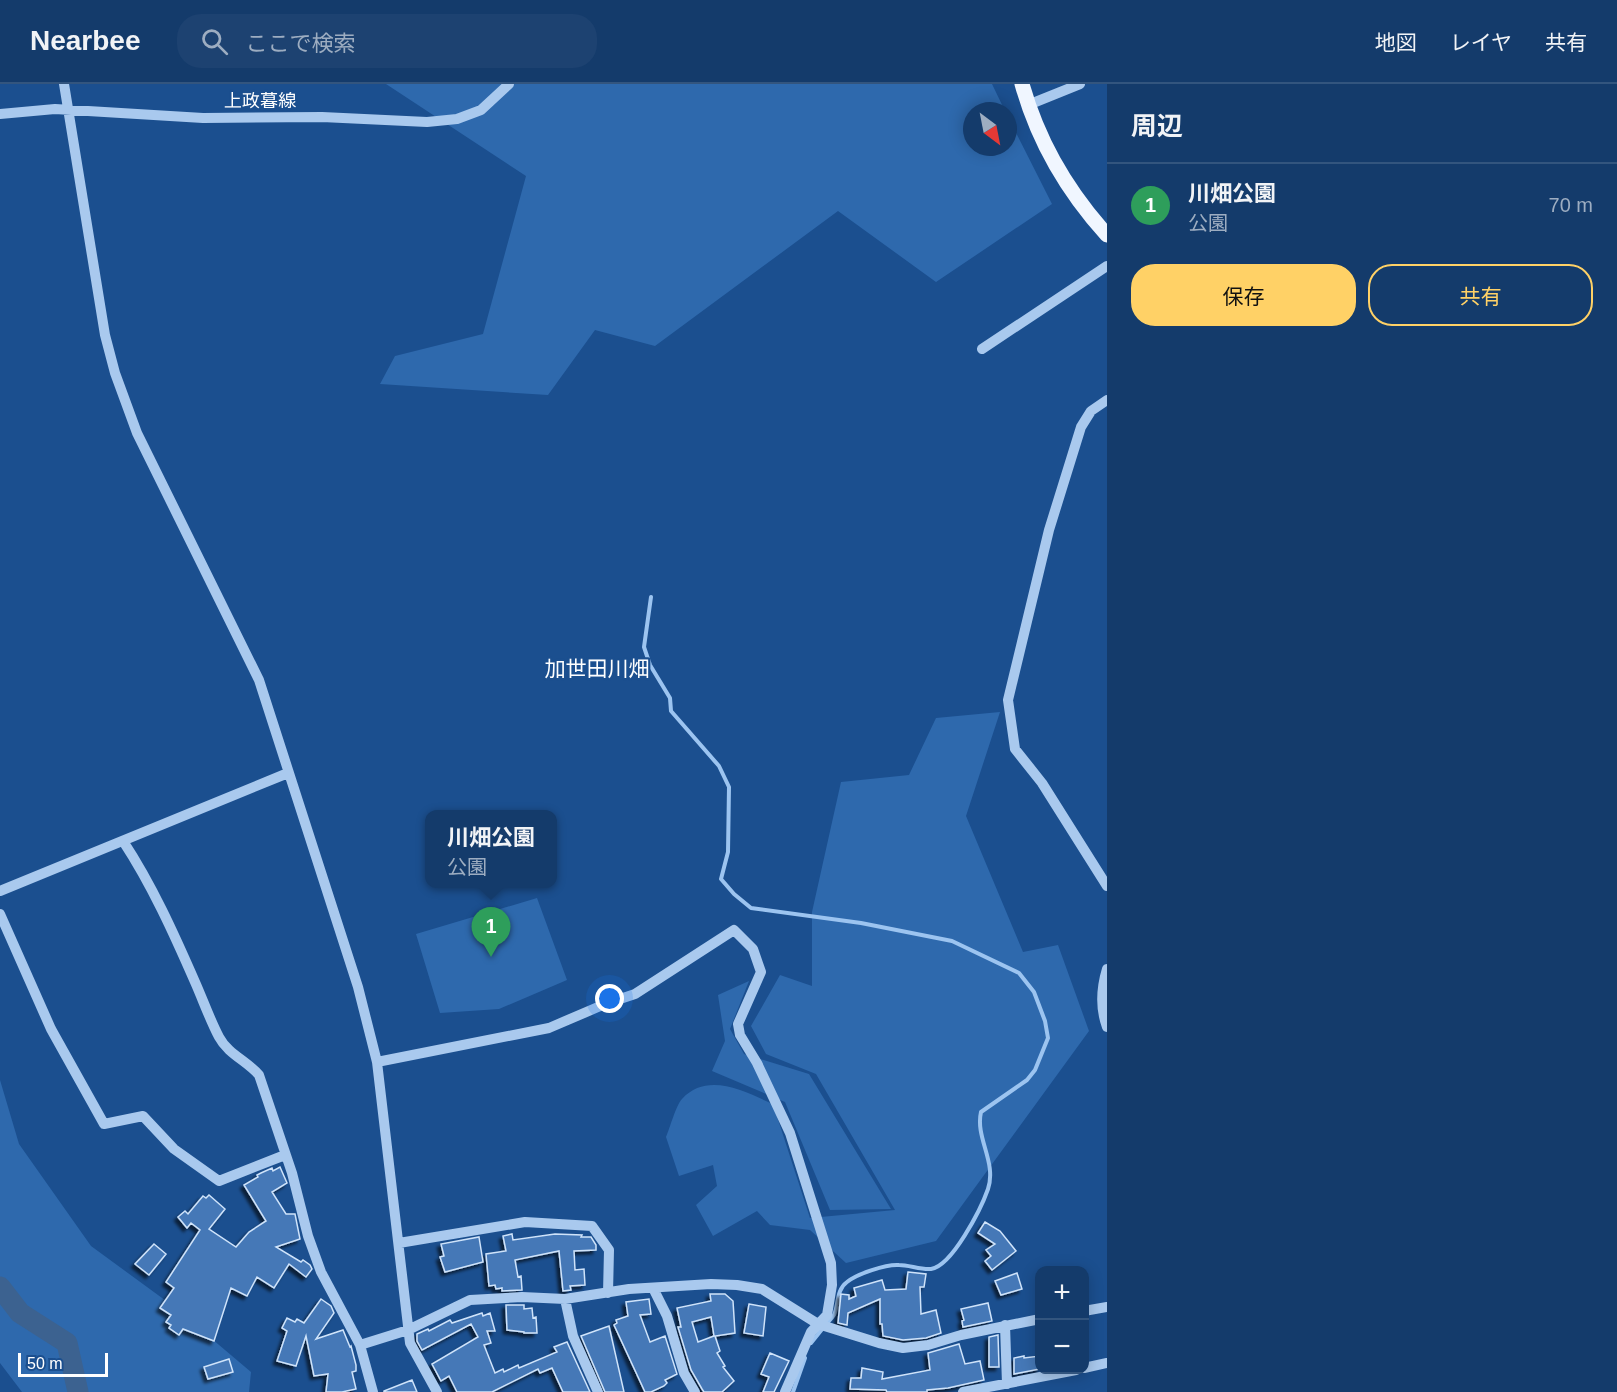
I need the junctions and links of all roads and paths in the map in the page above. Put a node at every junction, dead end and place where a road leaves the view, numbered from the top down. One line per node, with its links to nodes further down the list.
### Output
1 (64, 84): 6 (street)
2 (510, 84): 6 (street, 上政暮線)
3 (1022, 84): 5 (main road)
4 (1080, 84): 5 (street)
5 (1028, 105): 8 (main road)
6 (68, 110): 7 (street, 上政暮線); 12 (street)
7 (0, 114)
8 (1107, 235)
9 (1107, 266): 10 (street)
10 (982, 349)
11 (1107, 400): 14 (street)
12 (288, 773): 13 (street); 19 (street)
13 (123, 841): 15 (street); 20 (street)
14 (1107, 886)
15 (0, 891)
16 (0, 914): 20 (street)
17 (1107, 969): 18 (street)
18 (1107, 1027)
19 (377, 1062): 21 (street); 28 (street)
20 (285, 1155): 31 (street)
21 (399, 1243): 23 (street); 30 (street)
22 (653, 1288): 23 (street); 28 (street); 39 (street)
23 (608, 1293): 24 (street)
24 (565, 1299): 30 (street); 38 (street)
25 (1107, 1307): 26 (street)
26 (1089, 1310)
27 (1035, 1320): 29 (street)
28 (818, 1324): 29 (street); 40 (street)
29 (1005, 1325): 35 (street)
30 (408, 1330): 31 (street); 37 (street)
31 (360, 1345): 36 (street)
32 (1107, 1363): 33 (street)
33 (1089, 1367)
34 (1056, 1374): 35 (street)
35 (1007, 1384): 41 (street)
36 (373, 1392)
37 (437, 1392)
38 (598, 1392)
39 (695, 1392)
40 (785, 1392)
41 (963, 1392)

